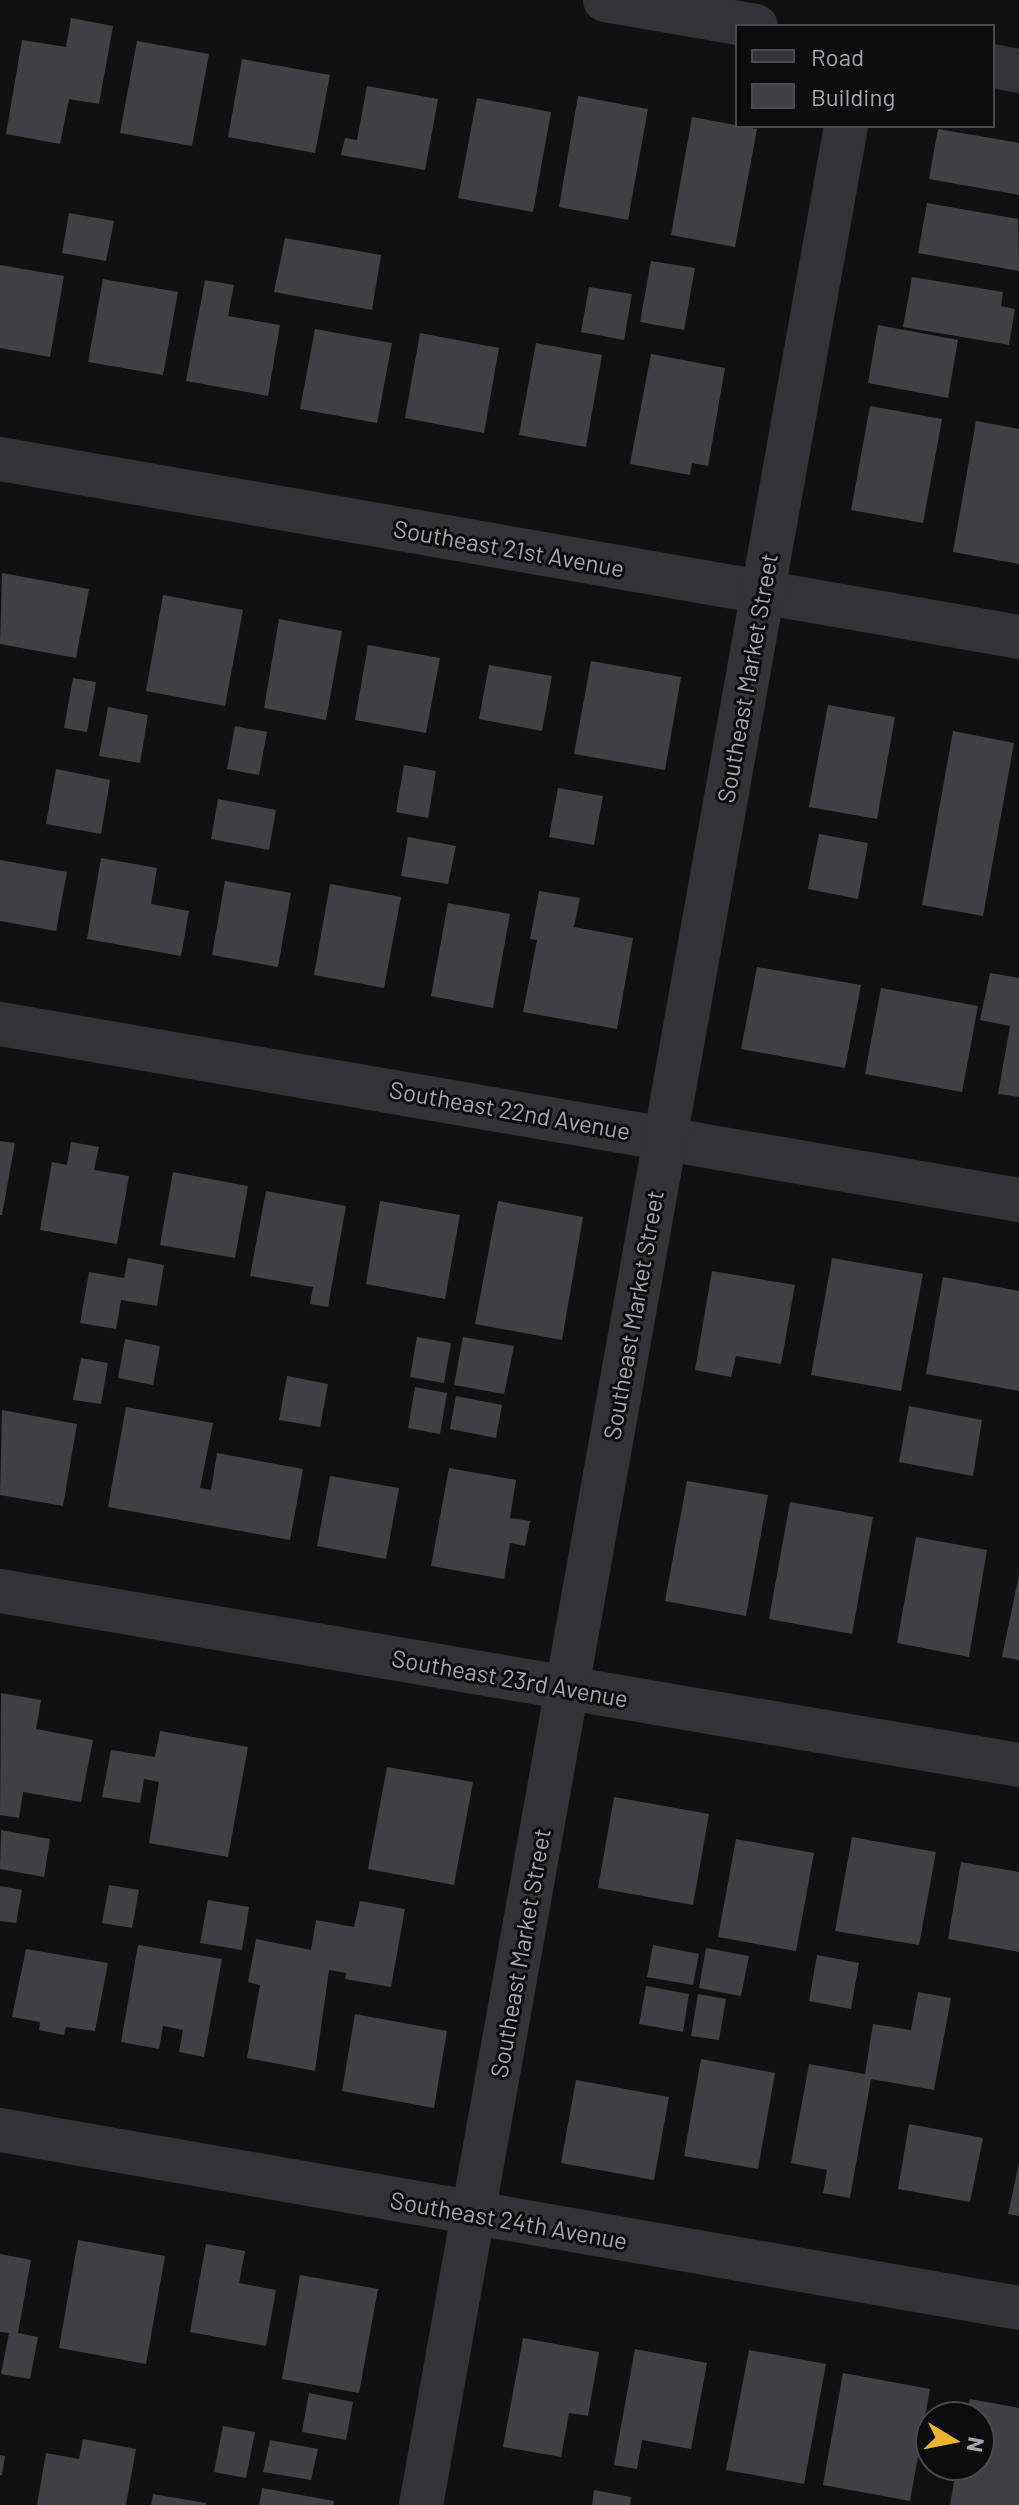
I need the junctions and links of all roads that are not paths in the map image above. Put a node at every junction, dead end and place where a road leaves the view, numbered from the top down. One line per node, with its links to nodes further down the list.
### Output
1 (605, 0): 2 (street)
2 (744, 24)
3 (995, 66): 4 (street)
4 (1019, 71)
5 (846, 128): 7 (street, Southeast Market Street)
6 (0, 459): 7 (street, Southeast 21st Avenue)
7 (763, 592): 8 (street, Southeast 21st Avenue); 10 (street, Southeast Market Street)
8 (1019, 637)
9 (0, 1024): 10 (street, Southeast 22nd Avenue)
10 (665, 1137): 11 (street, Southeast 22nd Avenue); 13 (street, Southeast Market Street)
11 (1019, 1200)
12 (0, 1591): 13 (street, Southeast 23rd Avenue)
13 (567, 1687): 14 (street, Southeast 23rd Avenue); 16 (street, Southeast Market Street)
14 (1019, 1765)
15 (0, 2130): 16 (street, Southeast 24th Avenue)
16 (473, 2214): 17 (street, Southeast 24th Avenue); 18 (street, Southeast Market Street)
17 (1019, 2308)
18 (421, 2505)

